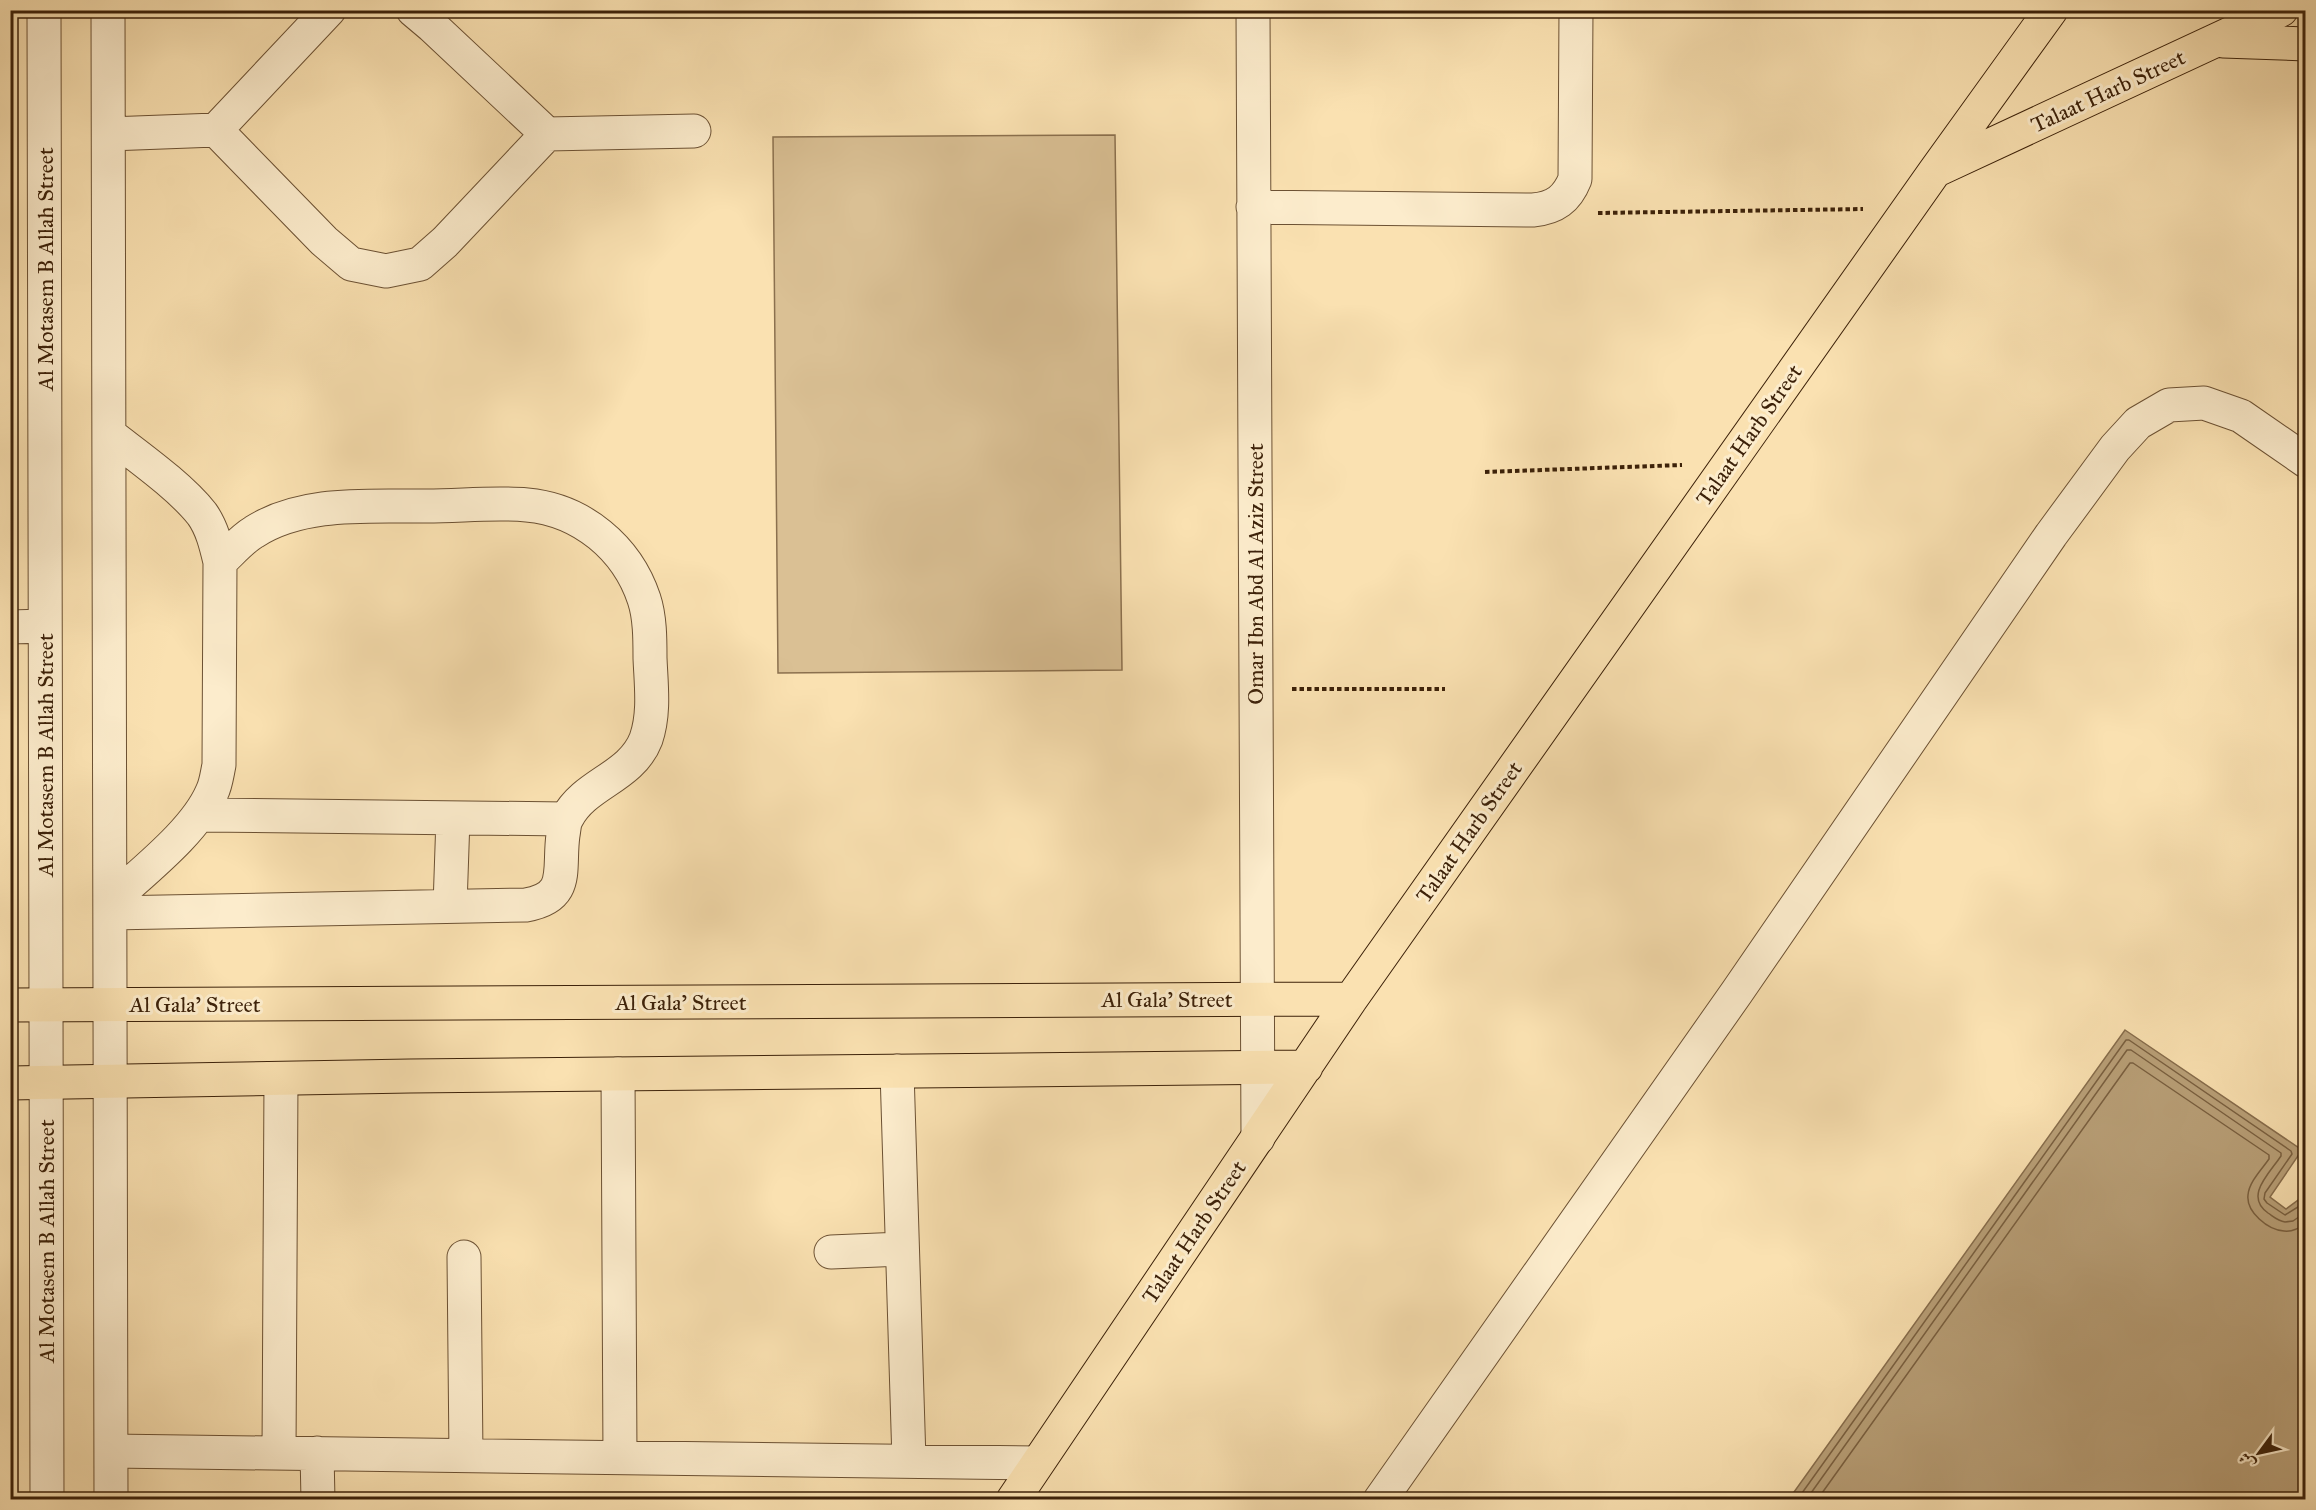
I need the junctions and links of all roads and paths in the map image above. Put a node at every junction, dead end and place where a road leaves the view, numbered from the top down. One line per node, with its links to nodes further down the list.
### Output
1 (44, 10): 25 (street, Al Motasem B Allah Street)
2 (108, 10): 13 (street)
3 (329, 10): 11 (street)
4 (413, 10): 14 (street)
5 (1253, 10): 17 (street, Omar Ibn Abd Al Aziz Street)
6 (1576, 10): 16 (street)
7 (2051, 10): 15 (main road, Talaat Harb Street)
8 (2281, 10): 9 (main road, Talaat Harb Street)
9 (2218, 41): 10 (main road); 15 (main road, Talaat Harb Street)
10 (2306, 44)
11 (216, 130): 13 (street); 14 (street)
12 (694, 131): 14 (street)
13 (109, 134): 19 (street)
14 (547, 134)
15 (1935, 171): 18 (main road, Talaat Harb Street)
16 (1565, 198): 17 (street); 18 (path)
17 (1253, 207): 27 (street, Omar Ibn Abd Al Aziz Street)
18 (1909, 208): 21 (main road, Talaat Harb Street)
19 (109, 434): 23 (street); 32 (street)
20 (2306, 460): 61 (street)
21 (1729, 464): 22 (path); 34 (main road, Talaat Harb Street)
22 (1485, 472)
23 (220, 562): 28 (street); 30 (street)
24 (10, 627): 25 (street)
25 (45, 627): 37 (street, Al Motasem B Allah Street)
26 (1444, 689): 27 (path)
27 (1256, 690): 33 (street, Omar Ibn Abd Al Aziz Street)
28 (200, 815): 29 (street); 32 (street)
29 (453, 818): 30 (street); 31 (street)
30 (566, 819): 31 (street)
31 (450, 906): 32 (street)
32 (110, 908): 35 (street)
33 (1256, 999): 34 (main road, Al Gala' Street); 35 (main road, Al Gala' Street); 38 (street, Omar Ibn Abd Al Aziz Street)
34 (1352, 999): 39 (main road, Talaat Harb Street)
35 (110, 1004): 37 (main road, Al Gala' Street); 43 (street)
36 (10, 1005): 37 (main road, Al Gala' Street)
37 (45, 1005): 45 (street, Al Motasem B Allah Street)
38 (1257, 1067): 39 (main road); 40 (main road); 46 (street, Omar Ibn Abd Al Aziz Street)
39 (1306, 1067): 46 (main road, Talaat Harb Street)
40 (897, 1071): 41 (main road); 47 (street)
41 (618, 1074): 42 (main road); 54 (street)
42 (281, 1079): 43 (main road); 51 (street)
43 (110, 1081): 45 (main road); 50 (street)
44 (10, 1083): 45 (main road)
45 (45, 1083): 57 (street, Al Motasem B Allah Street)
46 (1258, 1138): 56 (main road, Talaat Harb Street)
47 (902, 1249): 48 (street); 55 (street)
48 (831, 1251)
49 (464, 1257): 53 (street)
50 (111, 1451): 51 (street); 58 (street)
51 (279, 1453): 52 (street)
52 (317, 1453): 53 (street); 59 (street)
53 (466, 1455): 54 (street)
54 (620, 1457): 55 (street)
55 (909, 1461): 56 (street)
56 (1037, 1464): 60 (main road, Talaat Harb Street)
57 (47, 1500)
58 (111, 1500)
59 (318, 1500)
60 (1012, 1500)
61 (1380, 1500)

